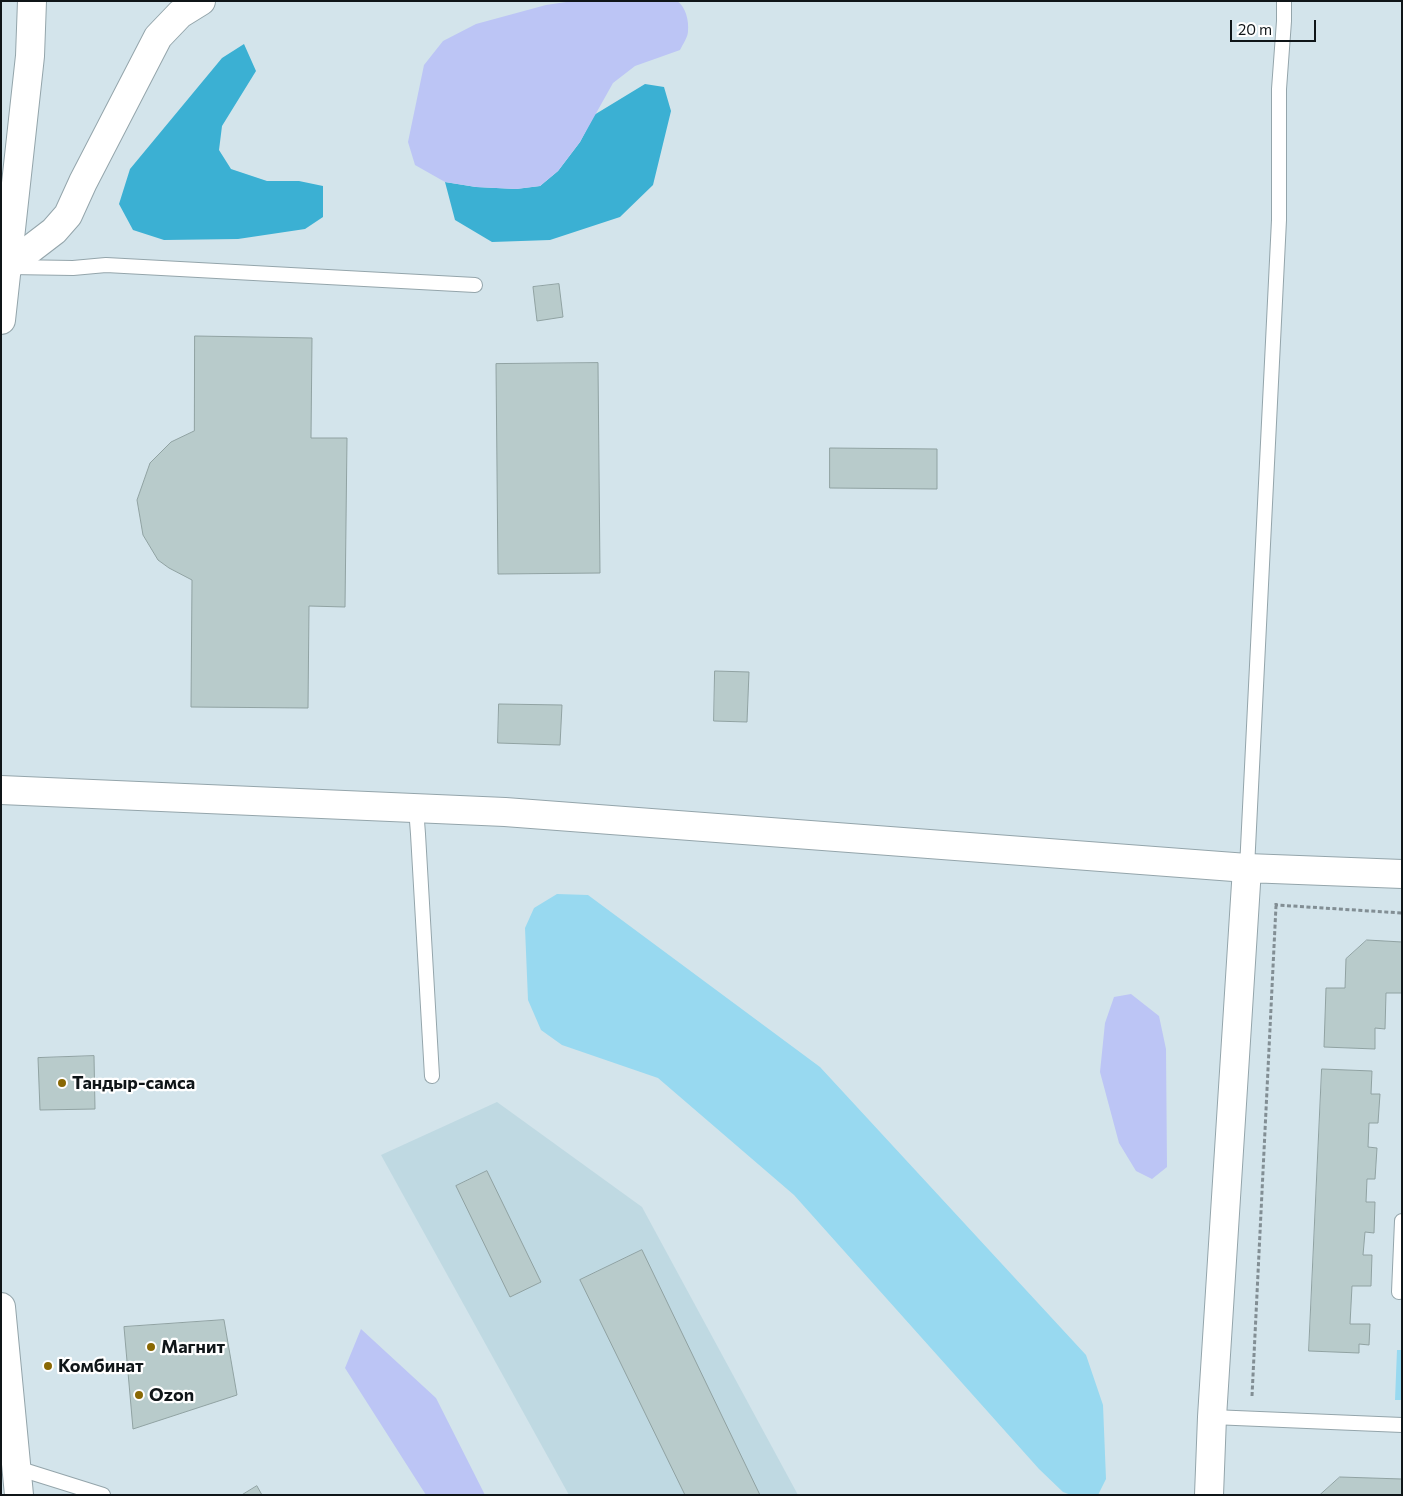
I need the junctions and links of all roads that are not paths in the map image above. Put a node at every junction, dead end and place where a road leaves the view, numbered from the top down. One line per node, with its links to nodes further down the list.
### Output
1 (32, 1): 4 (street)
2 (201, 1): 4 (street)
3 (1284, 1): 9 (lane)
4 (7, 267): 5 (lane); 6 (street)
5 (475, 285)
6 (1, 320)
7 (1, 790): 8 (street)
8 (416, 808): 9 (street); 11 (lane)
9 (1247, 868): 10 (street); 15 (street)
10 (1402, 874)
11 (432, 1076)
12 (1402, 1221): 13 (lane)
13 (1398, 1292)
14 (1, 1307): 17 (street)
15 (1212, 1417): 16 (lane); 20 (street)
16 (1402, 1426)
17 (17, 1468): 18 (street); 19 (lane)
18 (19, 1495)
19 (103, 1495)
20 (1209, 1495)

